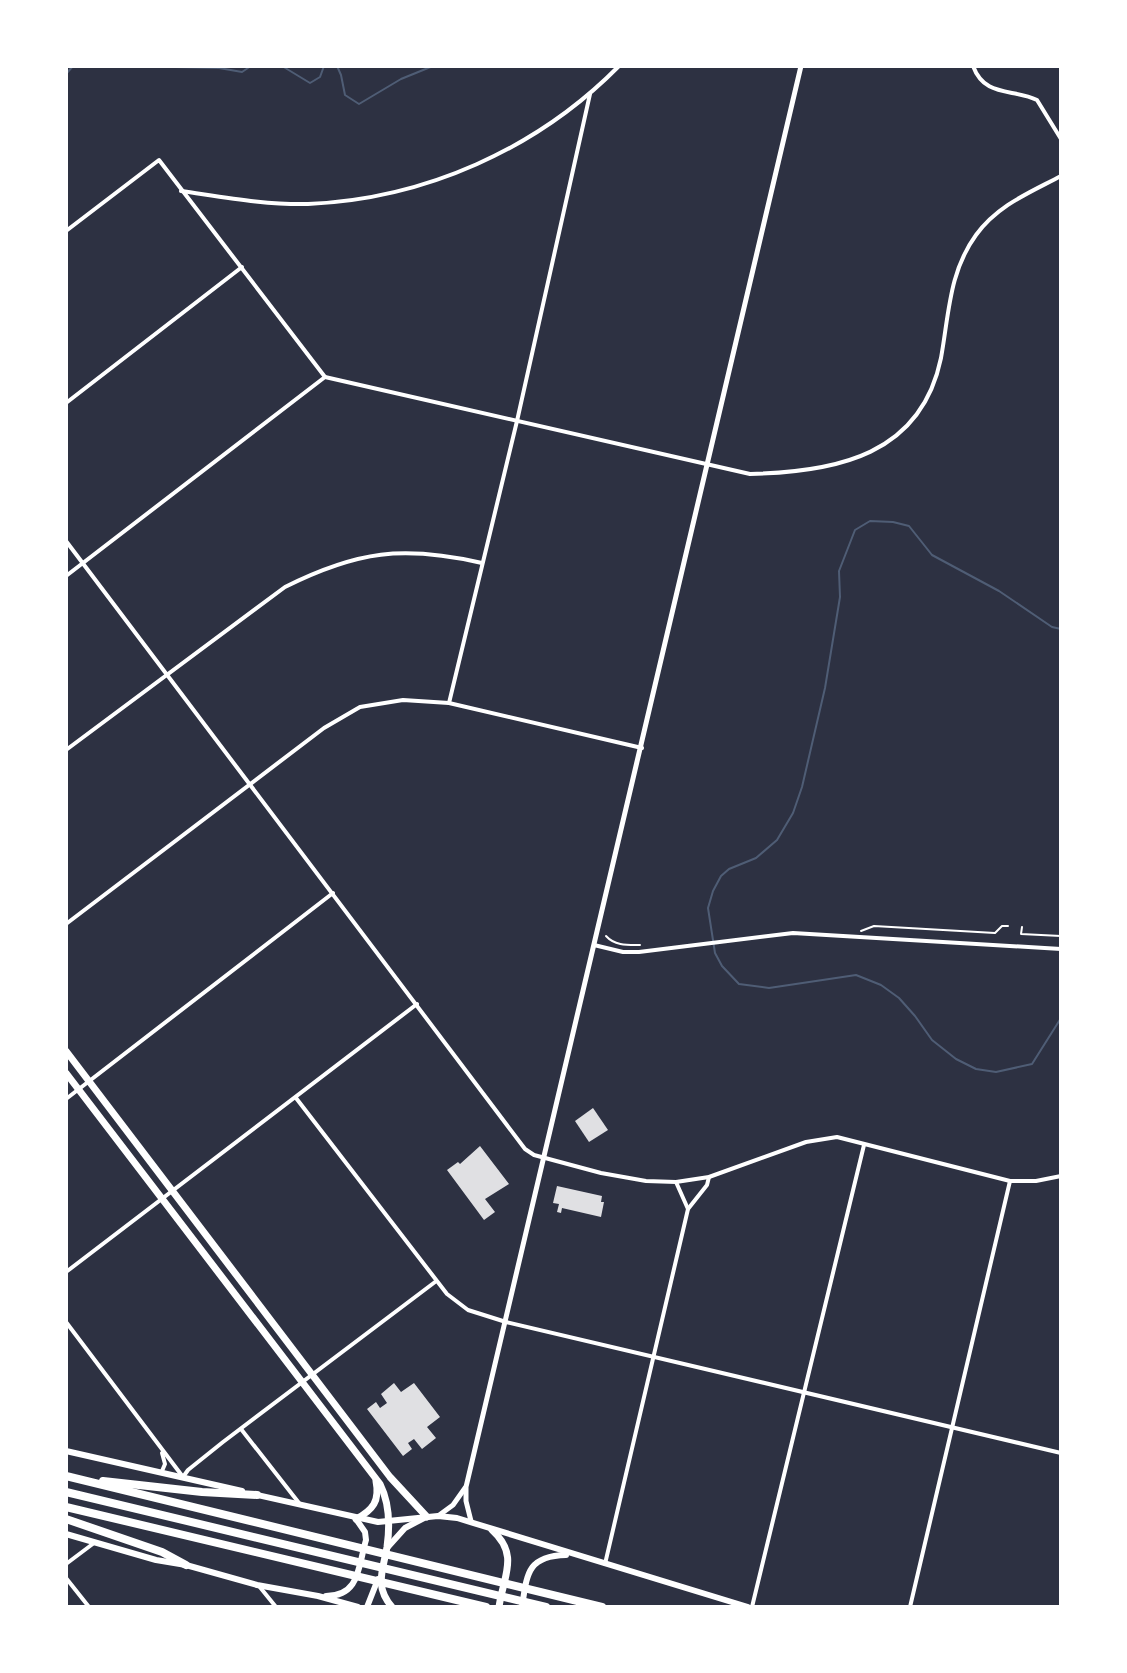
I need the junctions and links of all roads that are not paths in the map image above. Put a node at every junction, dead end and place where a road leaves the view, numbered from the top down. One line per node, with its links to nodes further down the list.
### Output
1 (619, 66): 4 (street)
2 (801, 66): 13 (street)
3 (973, 66): 5 (street)
4 (590, 94): 7 (street); 12 (street)
5 (1061, 139)
6 (1061, 176): 13 (street)
7 (181, 191): 8 (street); 9 (street)
8 (66, 231)
9 (242, 267): 10 (street); 11 (street)
10 (325, 377): 12 (street); 15 (street)
11 (66, 403)
12 (517, 421): 13 (street); 16 (street)
13 (707, 465): 20 (street)
14 (66, 541): 15 (street)
15 (83, 563): 17 (street); 18 (street)
16 (482, 563): 18 (street); 19 (street)
17 (66, 576)
18 (166, 674): 21 (street); 22 (street)
19 (449, 703): 20 (street); 22 (street)
20 (642, 748): 25 (street)
21 (66, 750)
22 (251, 783): 23 (street); 24 (street)
23 (333, 893): 27 (street); 30 (street)
24 (66, 924)
25 (594, 945): 26 (street); 35 (street)
26 (1061, 949)
27 (417, 1004): 32 (street); 35 (street)
28 (66, 1051): 30 (main road)
29 (66, 1073): 31 (main road)
30 (89, 1081): 31 (street); 40 (main road)
31 (79, 1089): 33 (street); 41 (main road)
32 (296, 1098): 40 (street); 44 (street)
33 (66, 1099)
34 (864, 1145): 37 (street); 38 (street); 52 (street)
35 (543, 1158): 39 (street); 48 (street)
36 (1061, 1176): 38 (street)
37 (709, 1177): 39 (street); 42 (street)
38 (1010, 1181): 53 (street)
39 (676, 1182): 42 (street)
40 (173, 1190): 41 (street); 45 (main road)
41 (162, 1198): 43 (street); 46 (main road)
42 (688, 1209): 49 (street)
43 (66, 1272)
44 (435, 1281): 48 (street); 50 (street)
45 (261, 1307): 46 (main road); 50 (main road)
46 (251, 1314): 51 (main road)
47 (66, 1322): 56 (street)
48 (506, 1322): 49 (street); 63 (street)
49 (654, 1356): 52 (street); 80 (street)
50 (312, 1375): 51 (street); 69 (main road)
51 (302, 1382): 54 (street); 58 (main road)
52 (804, 1392): 53 (street); 96 (street)
53 (953, 1428): 57 (street); 97 (street)
54 (241, 1429): 61 (street); 66 (street)
55 (66, 1451): 59 (main road)
56 (162, 1451): 59 (street); 61 (street)
57 (1061, 1453)
58 (372, 1472): 71 (main road); 73 (main road)
59 (162, 1473): 61 (main road)
60 (66, 1476): 62 (highway)
61 (183, 1477): 65 (main road)
62 (90, 1482): 65 (highway); 95 (highway)
63 (466, 1487): 68 (street); 72 (street)
64 (66, 1492): 94 (highway)
65 (257, 1495): 66 (main road)
66 (299, 1503): 71 (main road)
67 (66, 1507): 92 (highway)
68 (438, 1516): 69 (main road); 72 (main road)
69 (427, 1517): 73 (main road); 77 (main road)
70 (66, 1519): 81 (highway)
71 (356, 1519): 73 (main road); 85 (main road)
72 (471, 1521): 74 (main road)
73 (388, 1522): 77 (main road)
74 (492, 1530): 78 (main road); 86 (main road)
75 (66, 1534): 76 (main road)
76 (94, 1543): 79 (street); 81 (main road)
77 (387, 1548): 82 (main road)
78 (573, 1554): 80 (main road); 93 (main road)
79 (66, 1564)
80 (605, 1564): 96 (main road)
81 (186, 1565): 84 (main road)
82 (379, 1576): 90 (main road); 91 (main road)
83 (66, 1578): 87 (street)
84 (257, 1585): 85 (main road); 88 (street)
85 (318, 1596): 89 (main road)
86 (498, 1606)
87 (89, 1607)
88 (276, 1607)
89 (358, 1607)
90 (367, 1607)
91 (392, 1607)
92 (486, 1607)
93 (522, 1607)
94 (546, 1607)
95 (602, 1607)
96 (750, 1607)
97 (910, 1607)

